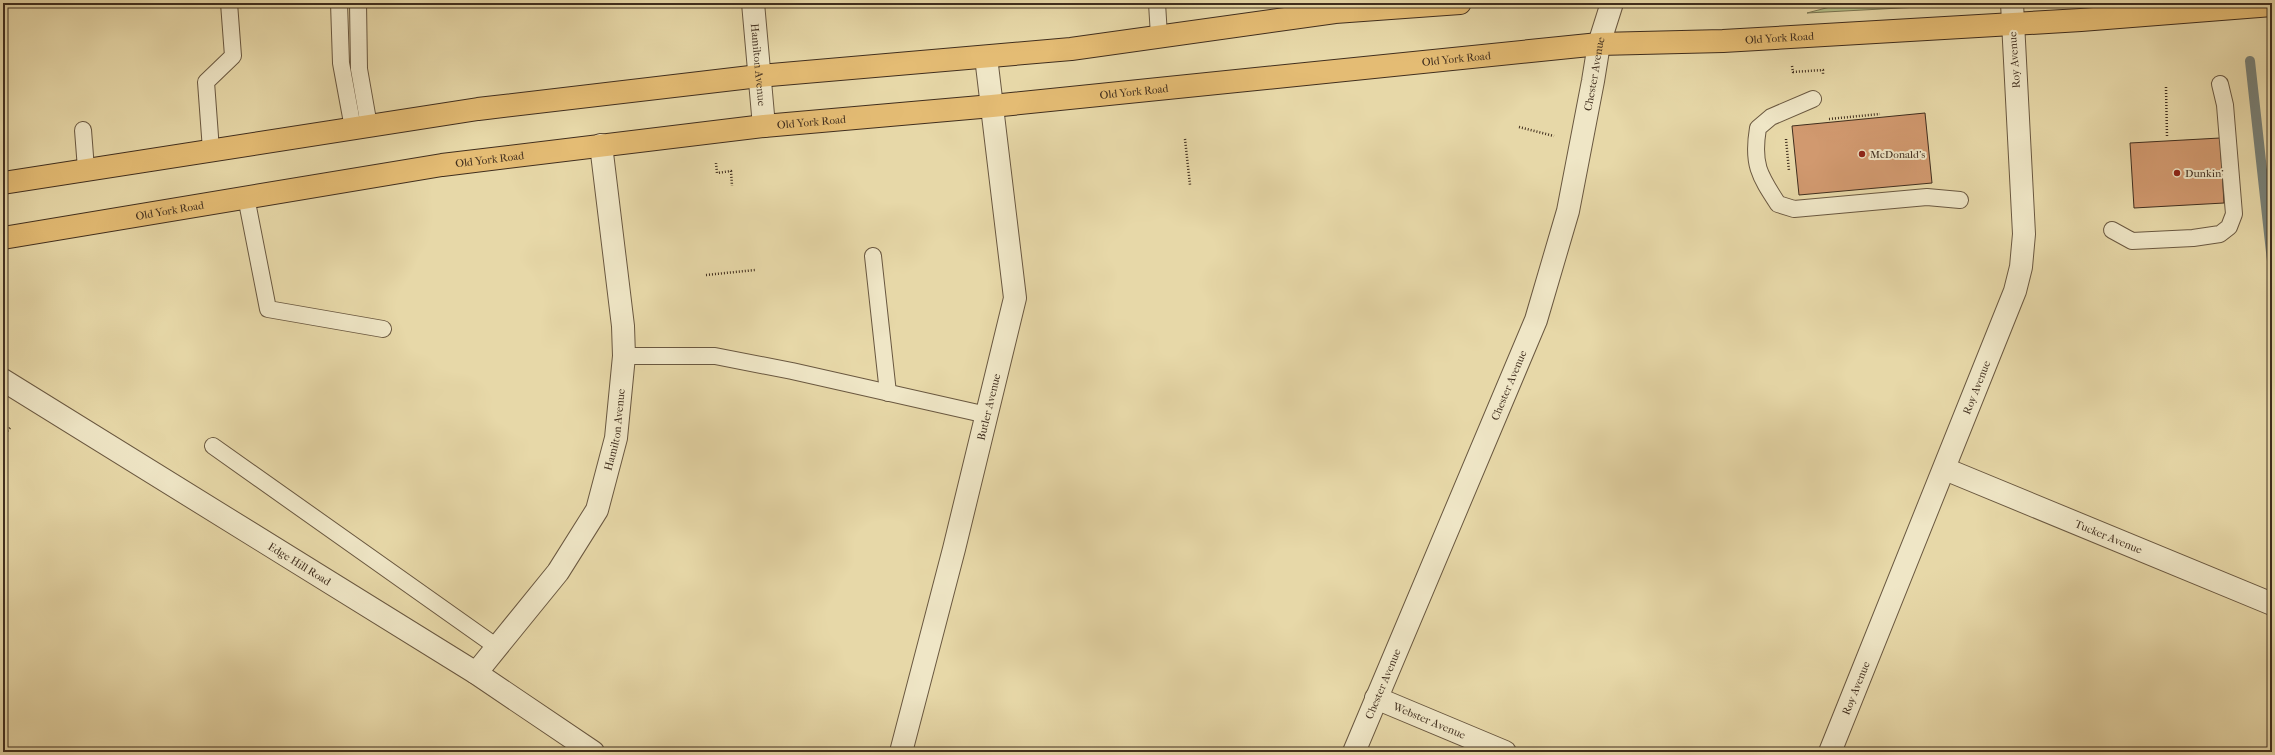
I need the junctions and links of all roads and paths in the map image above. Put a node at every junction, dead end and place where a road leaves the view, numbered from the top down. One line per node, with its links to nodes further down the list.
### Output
1 (229, 3): 33 (lane)
2 (339, 3): 25 (lane)
3 (358, 3): 25 (lane)
4 (753, 3): 16 (street, Hamilton Avenue)
5 (1157, 3): 12 (lane)
6 (1460, 3): 9 (highway)
7 (1612, 3): 13 (street, Chester Avenue)
8 (2272, 5): 11 (highway, Old York Road)
9 (1373, 6): 10 (highway)
10 (1293, 10): 12 (highway)
11 (2012, 13): 13 (highway, Old York Road); 55 (street, Roy Avenue)
12 (1159, 36): 14 (highway)
13 (1598, 44): 21 (highway, Old York Road); 31 (street, Chester Avenue)
14 (986, 57): 16 (highway); 21 (street, Butler Avenue)
15 (1792, 62): 17 (path)
16 (759, 76): 24 (street, Hamilton Avenue); 25 (highway)
17 (1823, 78)
18 (2220, 84): 42 (lane)
19 (2166, 88): 29 (path)
20 (1814, 99): 41 (lane)
21 (992, 106): 24 (highway, Old York Road); 51 (street, Butler Avenue)
22 (1880, 114): 23 (path)
23 (1823, 119)
24 (764, 126): 32 (highway, Old York Road)
25 (361, 127): 33 (highway)
26 (1519, 127): 31 (path)
27 (83, 130): 35 (lane)
28 (1785, 131): 36 (path)
29 (2167, 136)
30 (1185, 139): 39 (path)
31 (1581, 142): 59 (street, Chester Avenue)
32 (601, 145): 40 (highway, Old York Road); 48 (street, Hamilton Avenue)
33 (211, 150): 35 (highway)
34 (716, 163): 38 (path)
35 (86, 169): 37 (highway)
36 (1789, 173)
37 (3, 183)
38 (732, 186)
39 (1190, 186)
40 (246, 197): 43 (highway, Old York Road); 47 (lane)
41 (1960, 200)
42 (2112, 230)
43 (3, 238)
44 (873, 256): 50 (lane)
45 (755, 270): 46 (path)
46 (706, 275)
47 (383, 329)
48 (624, 356): 50 (lane); 57 (street, Hamilton Avenue)
49 (4, 382): 58 (street, Edge Hill Road)
50 (888, 393): 51 (lane)
51 (987, 415): 61 (street, Butler Avenue)
52 (10, 427): 53 (path)
53 (3, 435)
54 (213, 446): 57 (lane)
55 (1945, 468): 56 (street, Tucker Avenue); 64 (street, Roy Avenue)
56 (2272, 604)
57 (497, 647): 58 (street, Hamilton Avenue)
58 (476, 673): 60 (street, Edge Hill Road)
59 (1376, 698): 62 (street, Chester Avenue); 63 (street, Webster Avenue)
60 (593, 752)
61 (901, 752)
62 (1354, 752)
63 (1505, 752)
64 (1830, 752)

